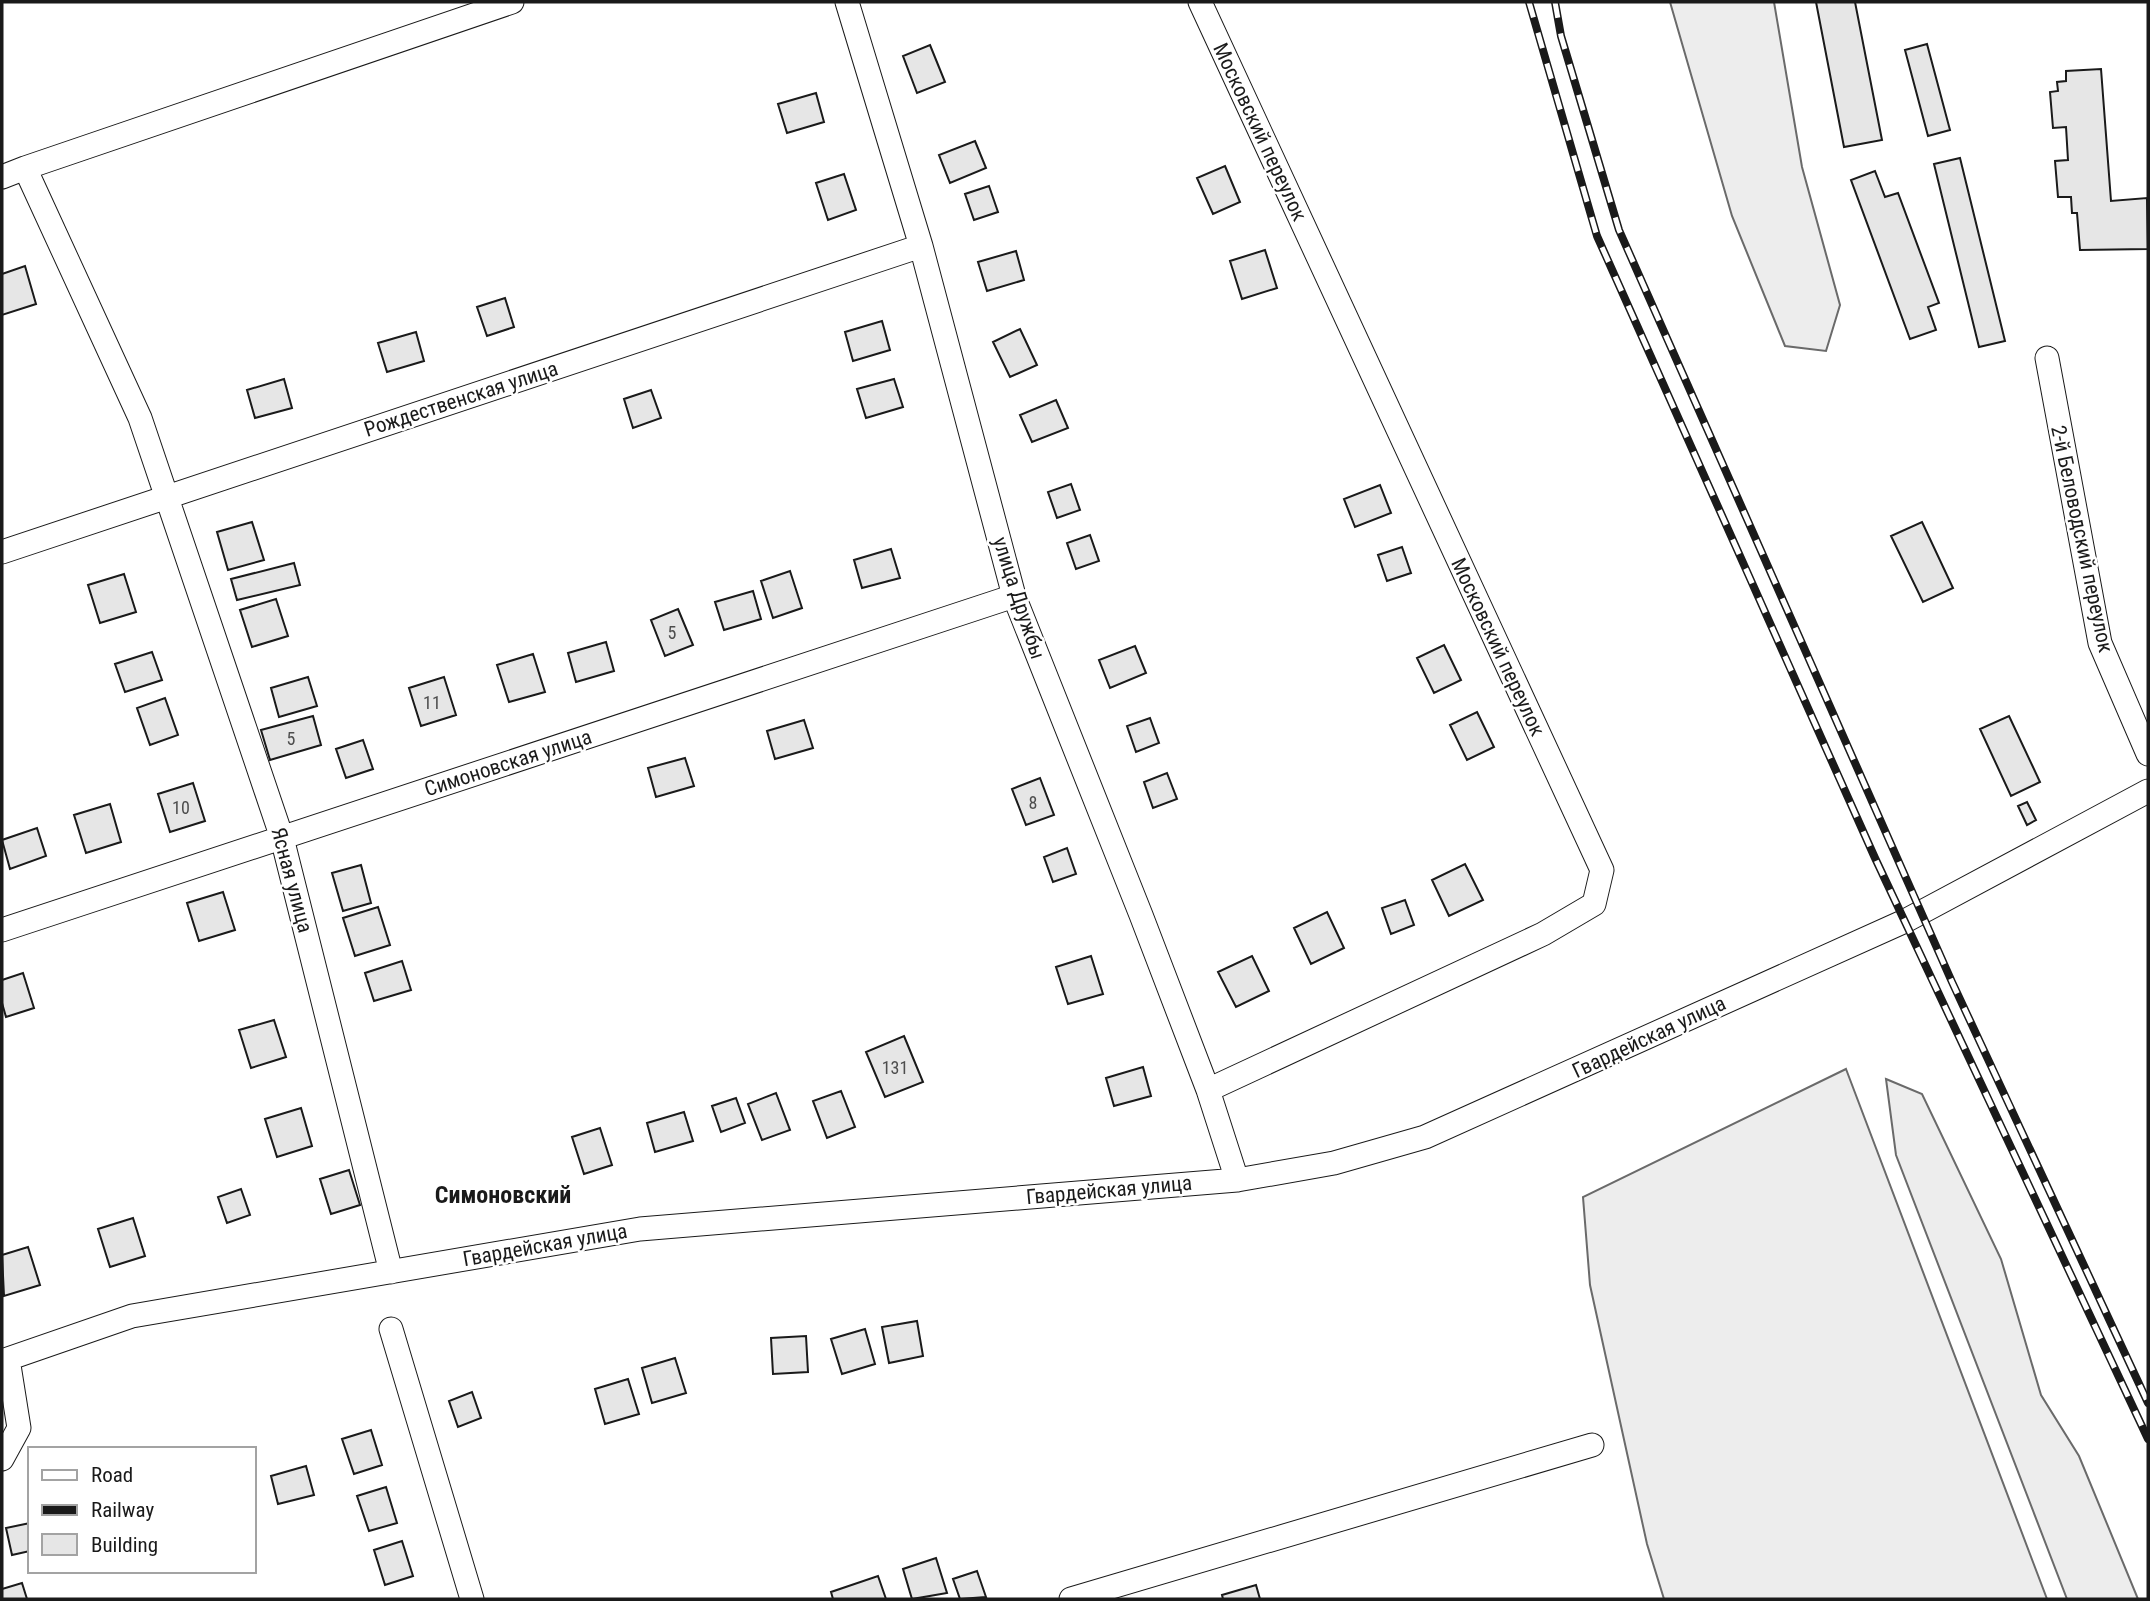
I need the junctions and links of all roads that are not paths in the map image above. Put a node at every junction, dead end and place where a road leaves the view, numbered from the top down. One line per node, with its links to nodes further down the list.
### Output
1 (512, 2): 4 (street)
2 (847, 2): 6 (street, улица Дружбы)
3 (1200, 2): 15 (street, Московский переулок)
4 (25, 168): 5 (street); 8 (street, Ясная улица)
5 (2, 177)
6 (921, 246): 8 (street, Рождественская улица); 10 (street, улица Дружбы)
7 (2047, 358): 11 (street, 2-й Беловодский переулок)
8 (168, 496): 9 (street, Рождественская улица); 13 (street, Ясная улица)
9 (2, 552)
10 (1014, 596): 13 (street, Симоновская улица); 15 (street, улица Дружбы)
11 (2148, 754)
12 (2148, 791): 16 (street, Гвардейская улица)
13 (282, 838): 14 (street, Симоновская улица); 17 (street, Ясная улица)
14 (2, 930)
15 (1208, 1090): 16 (street, улица Дружбы)
16 (1237, 1180): 17 (street, Гвардейская улица)
17 (391, 1272): 19 (street, Гвардейская улица)
18 (391, 1329): 22 (street)
19 (5, 1360): 21 (street)
20 (1592, 1445): 23 (street)
21 (2, 1459)
22 (472, 1599)
23 (1071, 1599)

